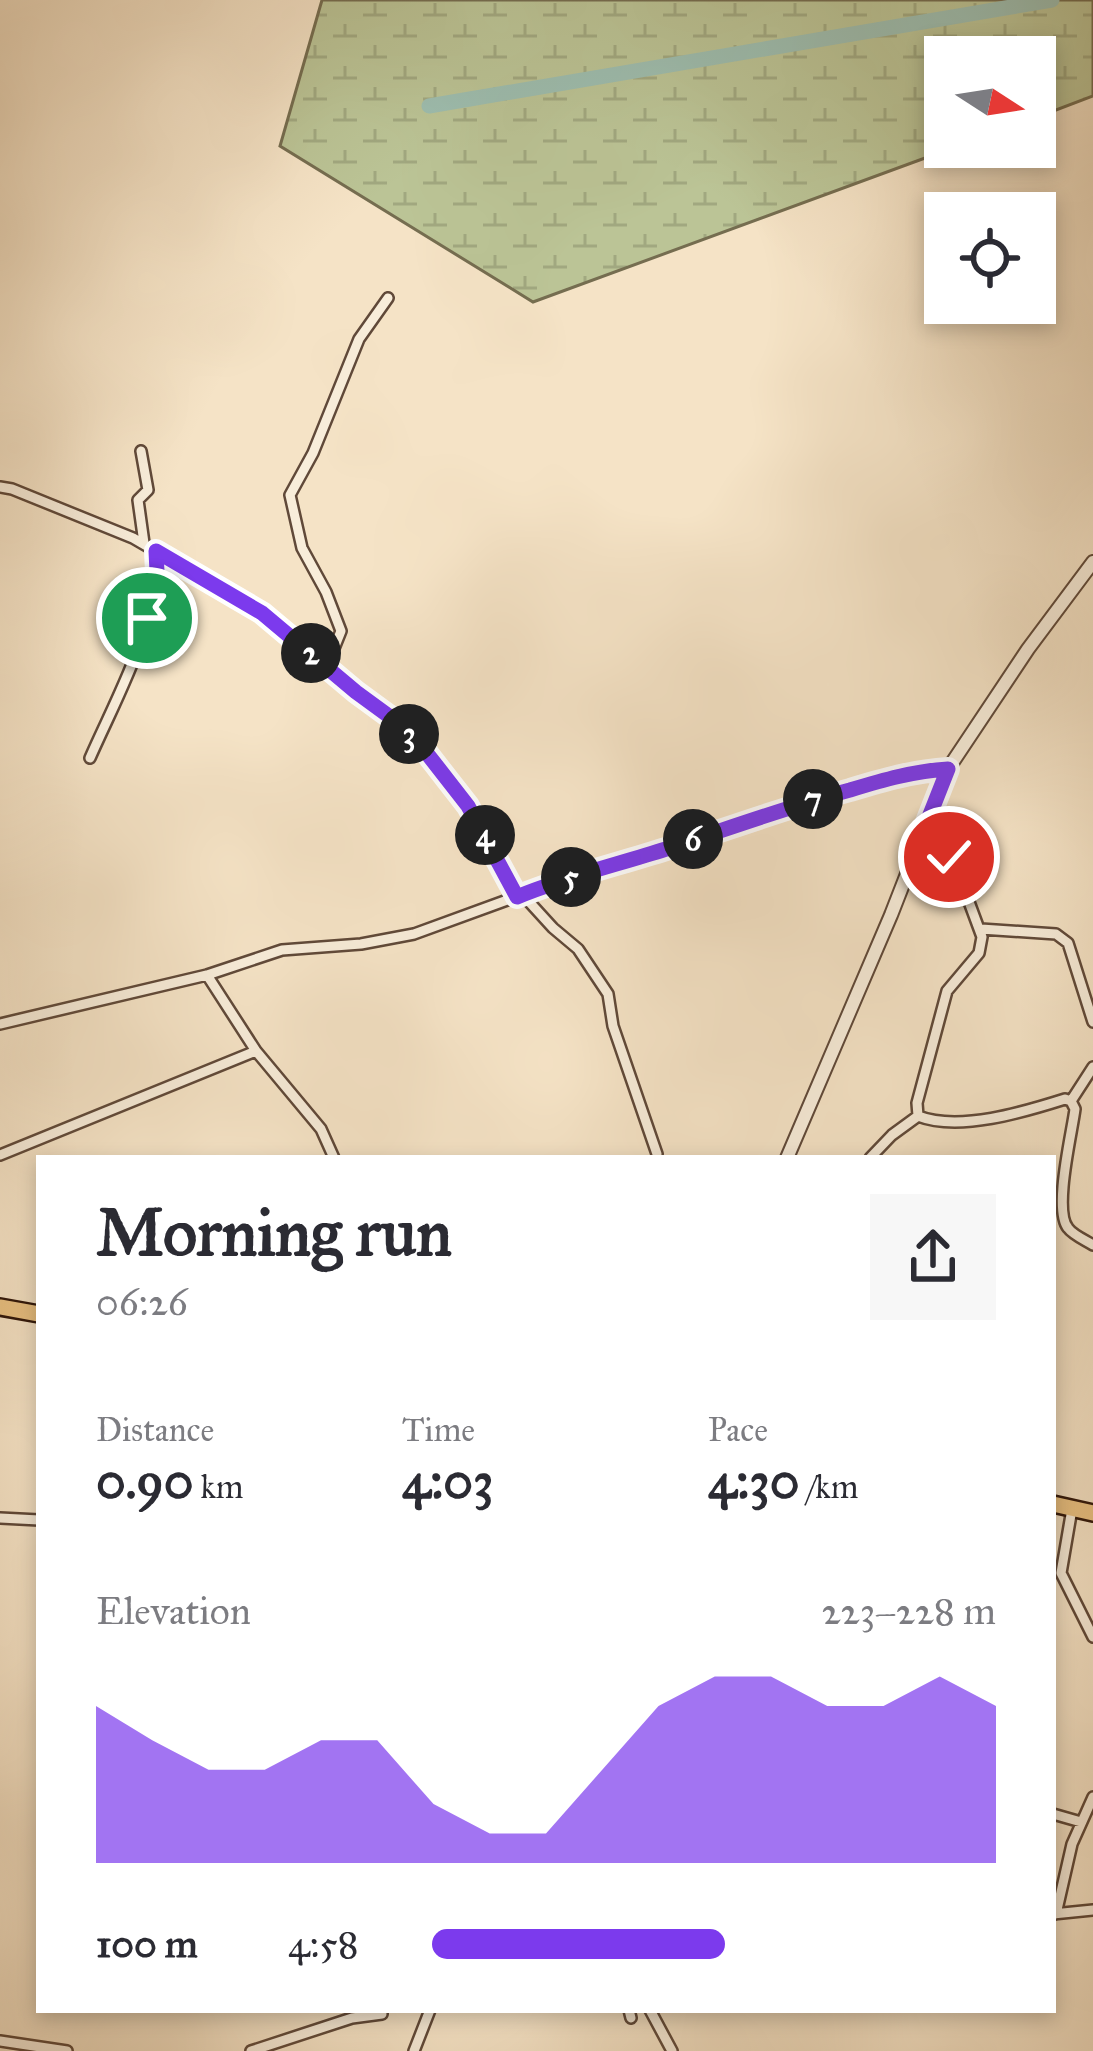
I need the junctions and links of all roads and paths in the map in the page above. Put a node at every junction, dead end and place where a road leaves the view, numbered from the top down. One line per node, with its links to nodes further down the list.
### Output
1 (388, 298): 7 (street)
2 (141, 452): 4 (street)
3 (0, 487): 4 (street)
4 (144, 544): 5 (street)
5 (156, 551): 7 (street); 8 (street)
6 (1093, 562): 9 (street)
7 (328, 666): 11 (street)
8 (90, 758)
9 (948, 769): 10 (street); 11 (street)
10 (920, 840): 12 (street); 23 (street)
11 (520, 896): 13 (street); 20 (street)
12 (982, 929): 14 (street); 19 (street)
13 (207, 974): 15 (street); 16 (street)
14 (1093, 1022)
15 (0, 1024)
16 (256, 1052): 21 (street); 22 (street)
17 (1093, 1067): 18 (street)
18 (1071, 1100): 19 (street); 25 (street)
19 (918, 1116): 24 (street)
20 (657, 1154)
21 (0, 1155)
22 (333, 1155)
23 (788, 1155)
24 (873, 1155)
25 (1093, 1245)
26 (0, 1306): 27 (main road)
27 (36, 1313)
28 (1056, 1505): 29 (main road)
29 (1072, 1509): 30 (main road); 33 (street)
30 (1093, 1513)
31 (0, 1519): 32 (street)
32 (36, 1520)
33 (1093, 1637)
34 (1093, 1797): 36 (street)
35 (1056, 1815): 36 (street)
36 (1081, 1822): 37 (street)
37 (1056, 1906)
38 (1093, 1910): 39 (street)
39 (1056, 1914)
40 (429, 2013): 46 (street)
41 (652, 2013): 47 (street)
42 (382, 2014): 45 (street)
43 (0, 2042): 44 (street)
44 (67, 2051)
45 (251, 2051)
46 (414, 2051)
47 (672, 2051)

